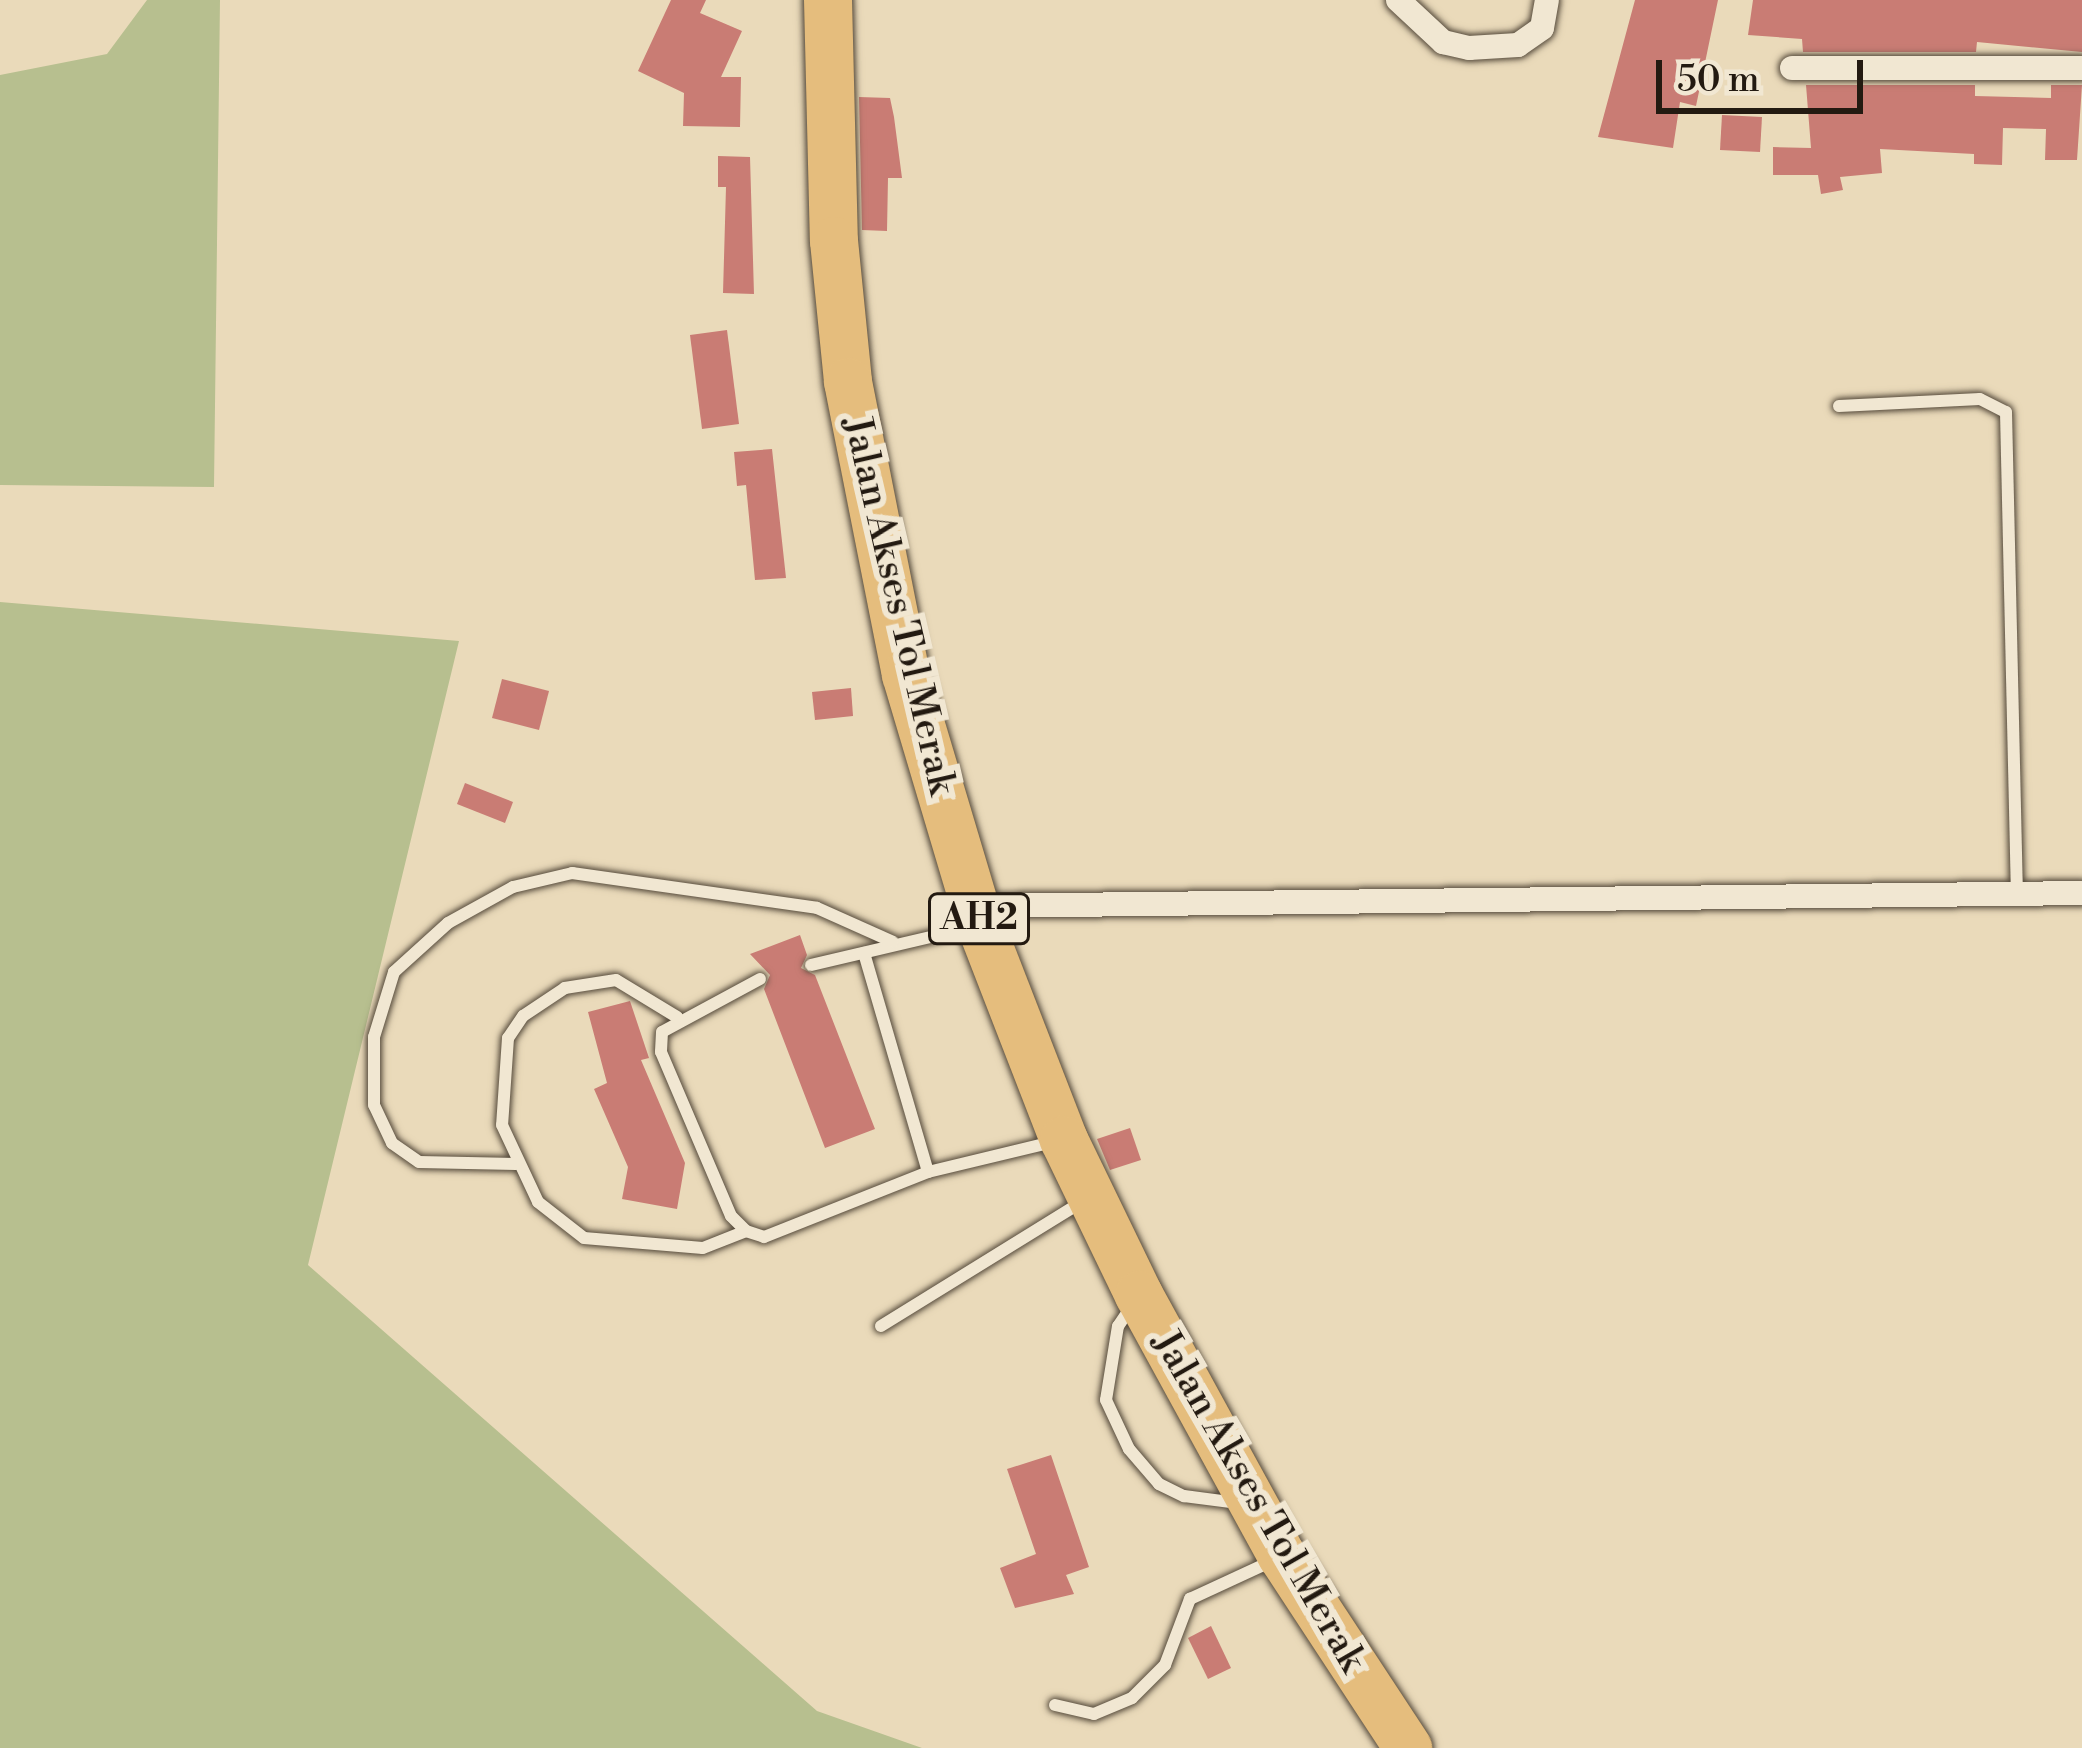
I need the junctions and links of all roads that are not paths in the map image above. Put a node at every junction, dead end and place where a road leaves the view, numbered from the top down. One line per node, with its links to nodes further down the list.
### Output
1 (828, 0): 9 (highway, Jalan Akses Tol Merak / AH2)
2 (1398, 0): 3 (street)
3 (1547, 0)
4 (1792, 68): 5 (street)
5 (2082, 68)
6 (1839, 406): 8 (lane)
7 (2082, 893): 8 (street)
8 (2017, 894): 9 (street)
9 (978, 916): 10 (lane); 15 (highway, Jalan Akses Tol Merak / AH2)
10 (893, 942): 11 (lane); 16 (lane)
11 (864, 953): 12 (lane); 17 (lane)
12 (811, 965)
13 (760, 979): 14 (lane)
14 (677, 1017): 16 (lane); 19 (lane)
15 (1064, 1139): 17 (lane); 18 (highway, Jalan Akses Tol Merak / AH2)
16 (516, 1164): 19 (lane)
17 (928, 1172): 19 (lane)
18 (1089, 1197): 20 (highway, Jalan Akses Tol Merak / AH2); 21 (lane)
19 (746, 1231)
20 (1139, 1295): 22 (highway, Jalan Akses Tol Merak / AH2); 22 (lane)
21 (881, 1325)
22 (1256, 1506): 23 (highway, Jalan Akses Tol Merak / AH2)
23 (1282, 1556): 24 (lane); 25 (highway, Jalan Akses Tol Merak / AH2)
24 (1055, 1705)
25 (1408, 1748)

